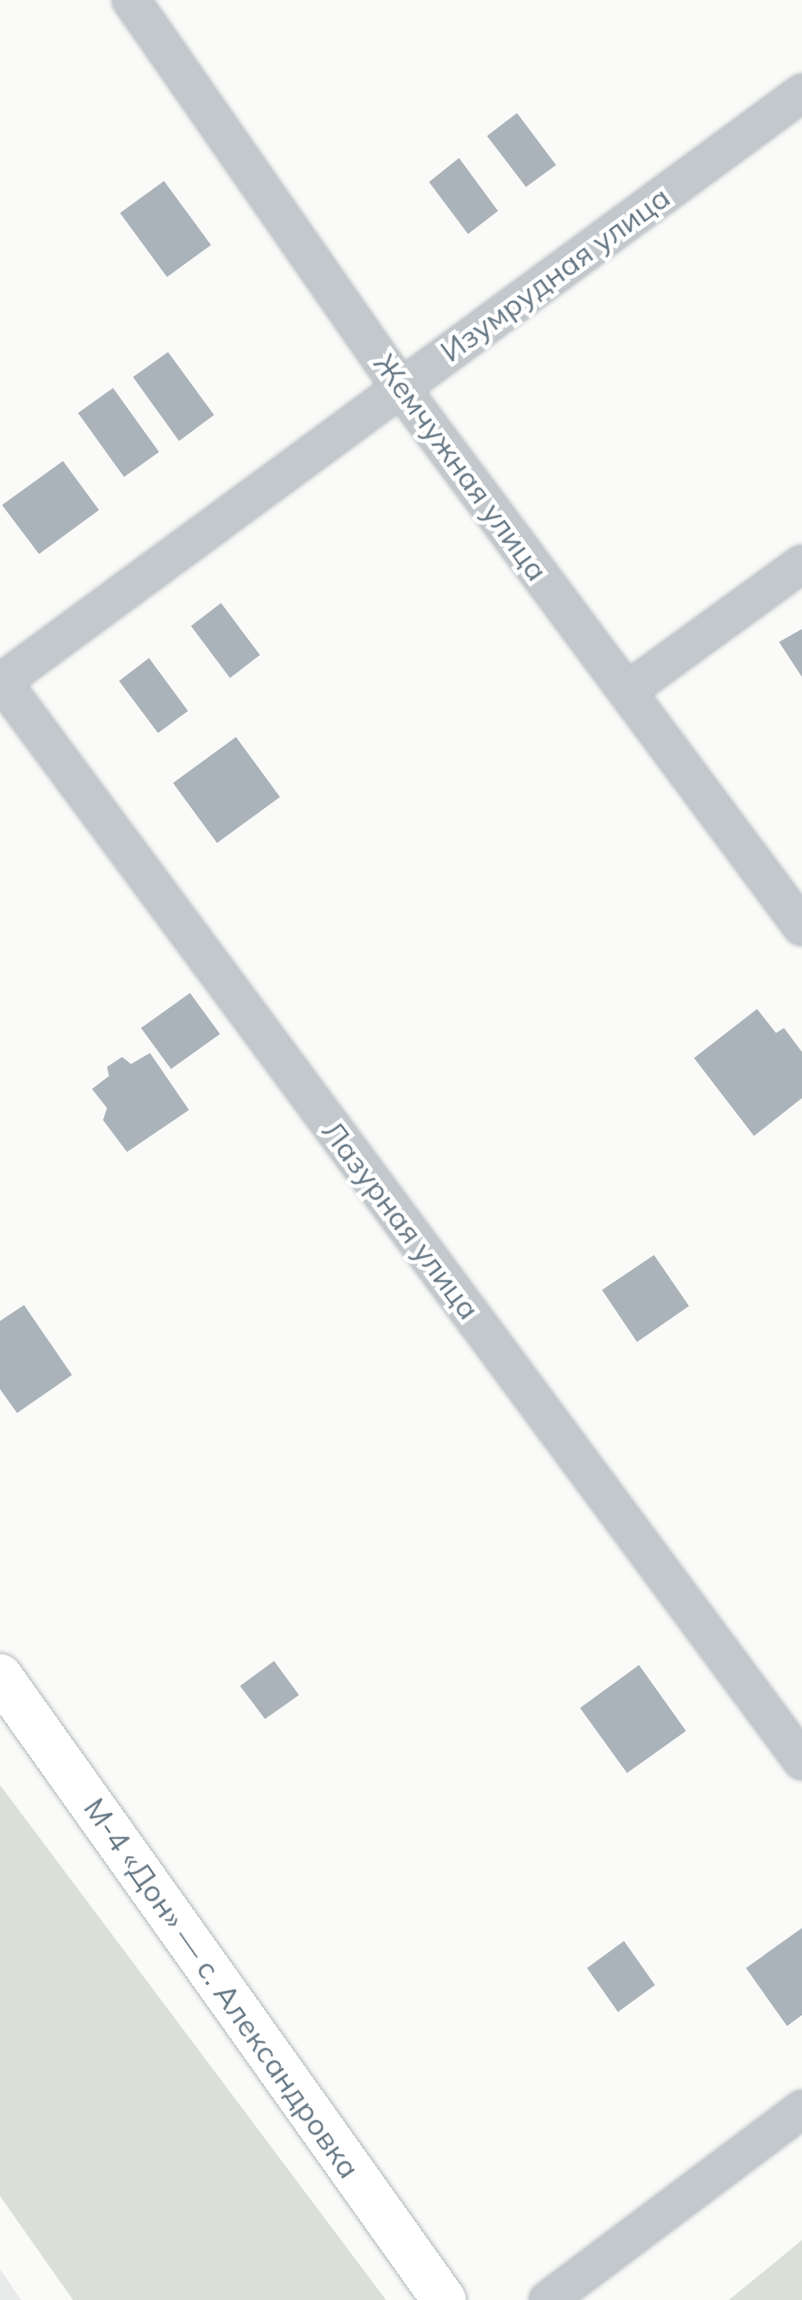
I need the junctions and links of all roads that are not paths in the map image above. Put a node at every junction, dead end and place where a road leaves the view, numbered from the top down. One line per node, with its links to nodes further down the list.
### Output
1 (131, 0): 3 (street, Жемчужная улица)
2 (802, 93): 3 (street, Изумрудная улица)
3 (400, 387): 5 (street, Изумрудная улица); 6 (street, Жемчужная улица)
4 (802, 564): 6 (street)
5 (1, 681): 9 (street, Лазурная улица)
6 (627, 691): 7 (street, Жемчужная улица)
7 (802, 927)
8 (0, 1676): 11 (main road, М-4 «Дон» — с. Александровка)
9 (802, 1761)
10 (802, 2109): 12 (street)
11 (444, 2300)
12 (548, 2300)

